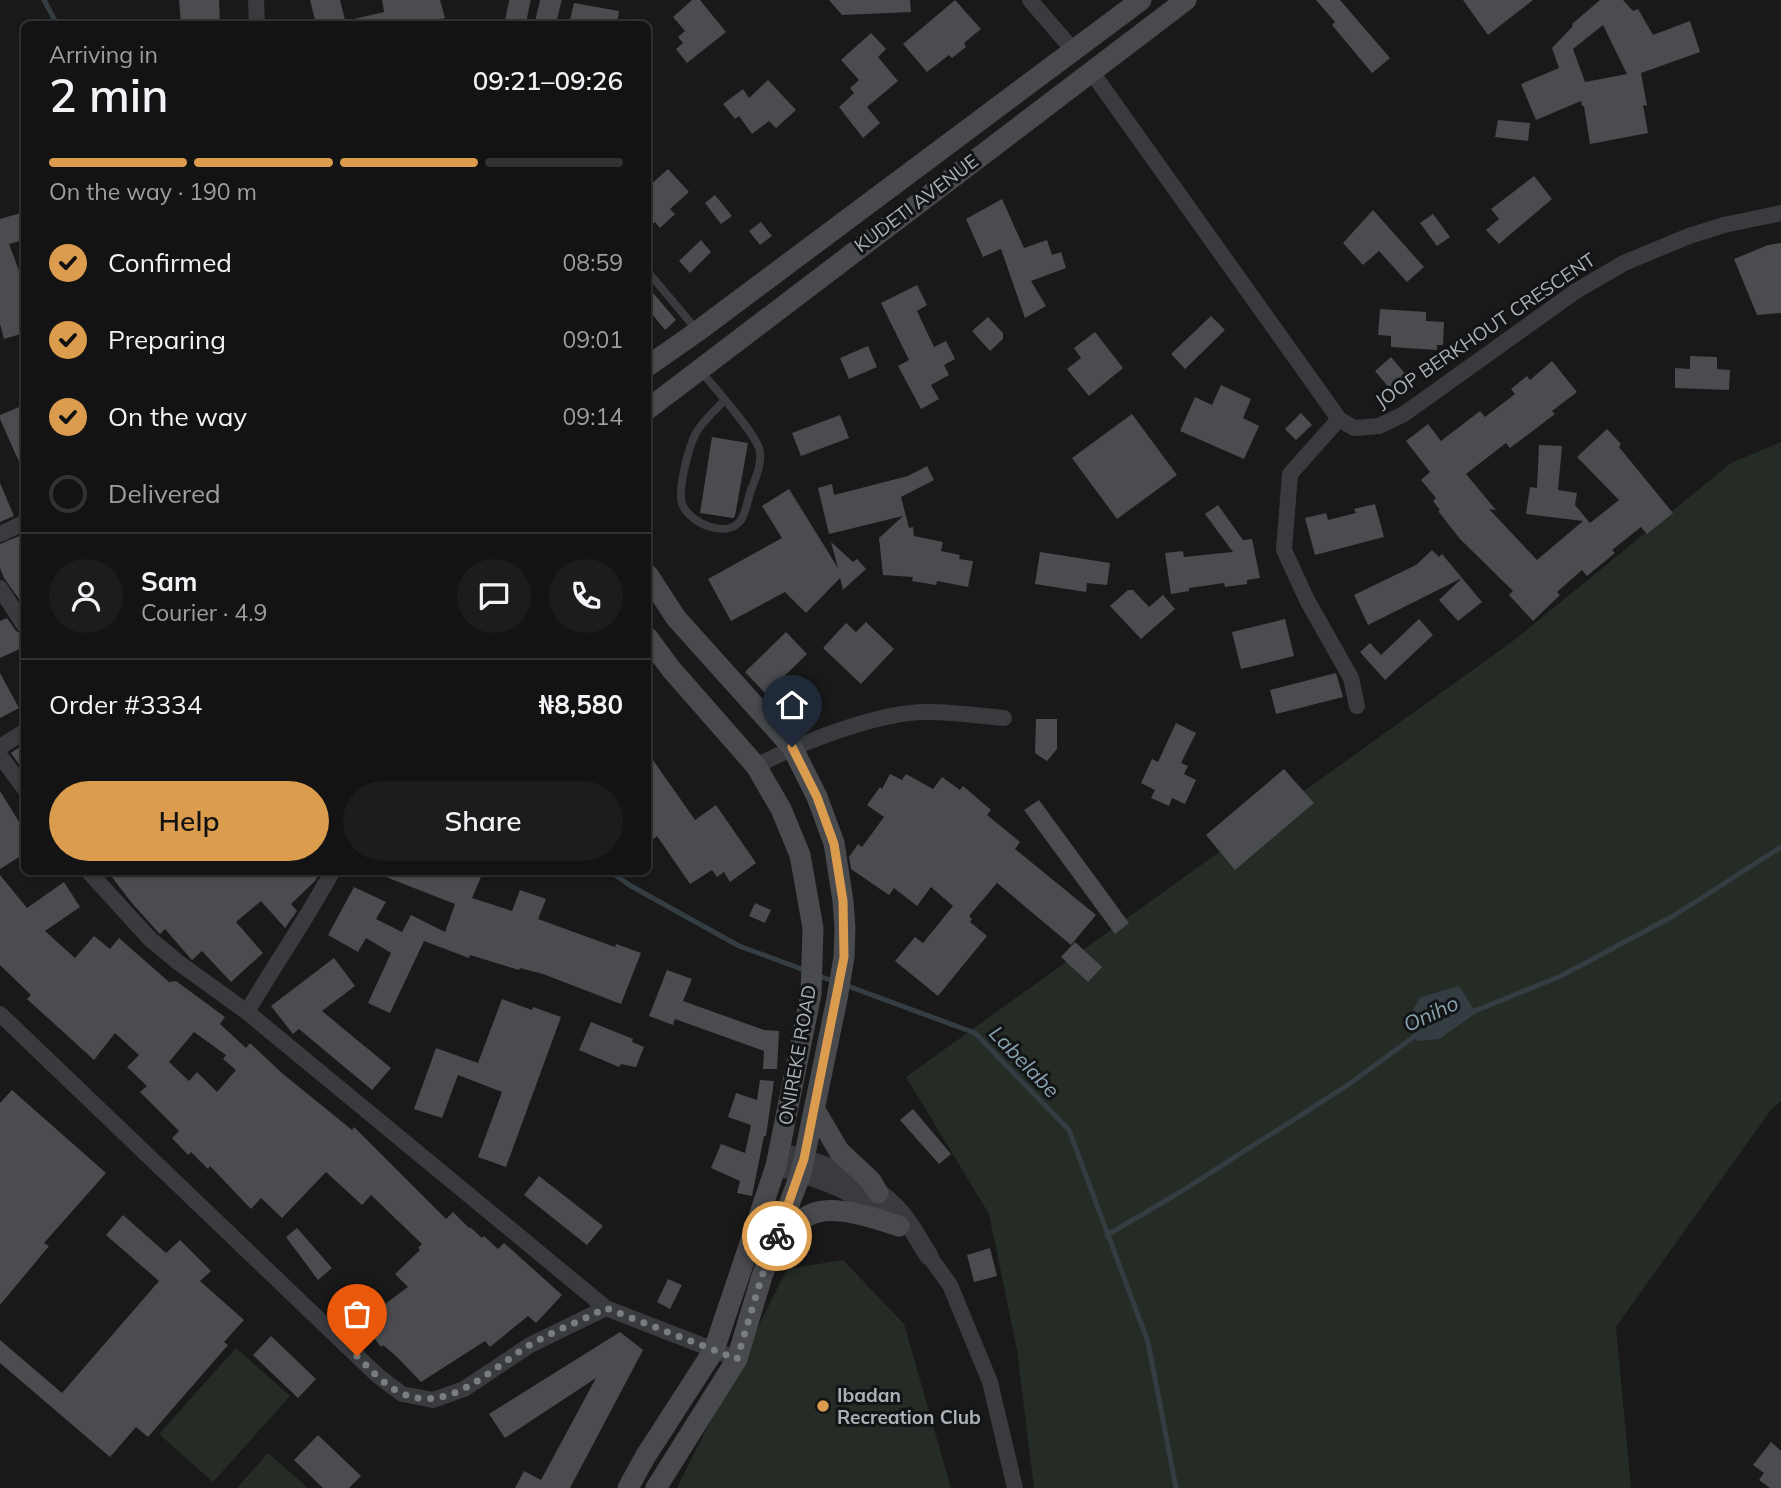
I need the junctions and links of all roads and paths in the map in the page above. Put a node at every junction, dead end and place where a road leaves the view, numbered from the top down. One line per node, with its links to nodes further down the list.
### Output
1 (256, 0): 7 (street)
2 (520, 0): 8 (main road)
3 (551, 0): 9 (main road)
4 (1030, 0): 10 (street)
5 (1141, 0): 10 (main road, KUDETI AVENUE)
6 (1186, 0): 11 (main road, KUDETI AVENUE)
7 (257, 21)
8 (516, 21)
9 (546, 21)
10 (1073, 50): 14 (main road, KUDETI AVENUE)
11 (1091, 71): 16 (main road, KUDETI AVENUE); 19 (street)
12 (1781, 213): 19 (street, JOOP BERKHOUT CRESCENT)
13 (651, 276): 14 (lane)
14 (698, 331): 15 (main road, KUDETI AVENUE)
15 (651, 364)
16 (699, 368): 17 (lane); 18 (main road, KUDETI AVENUE)
17 (724, 401): 17 (lane)
18 (651, 407)
19 (1339, 419): 26 (street)
20 (21, 524): 21 (street)
21 (0, 534)
22 (651, 580): 30 (main road, ONIREKE ROAD)
23 (0, 588): 24 (street)
24 (21, 620)
25 (651, 642): 32 (main road, ONIREKE ROAD)
26 (1357, 706)
27 (1004, 718): 30 (street)
28 (21, 734): 29 (street)
29 (0, 747)
30 (792, 747): 32 (street); 38 (main road, ONIREKE ROAD)
31 (0, 757): 33 (street)
32 (756, 766): 39 (main road, ONIREKE ROAD)
33 (21, 784)
34 (92, 875): 36 (street)
35 (330, 875): 36 (street)
36 (247, 1012): 45 (street)
37 (0, 1014): 45 (street)
38 (814, 1110): 40 (main road, ONIREKE ROAD); 41 (main road)
39 (777, 1159): 40 (street); 46 (main road, ONIREKE ROAD)
40 (802, 1166): 41 (street); 42 (street); 43 (main road, ONIREKE ROAD)
41 (878, 1193): 44 (street)
42 (899, 1226): 43 (main road); 44 (street)
43 (775, 1241): 47 (main road, ONIREKE ROAD)
44 (929, 1256): 50 (street)
45 (606, 1308): 46 (street)
46 (714, 1350): 47 (street); 48 (main road, ONIREKE ROAD)
47 (737, 1359): 49 (main road, ONIREKE ROAD)
48 (628, 1488)
49 (656, 1488)
50 (1015, 1488)

